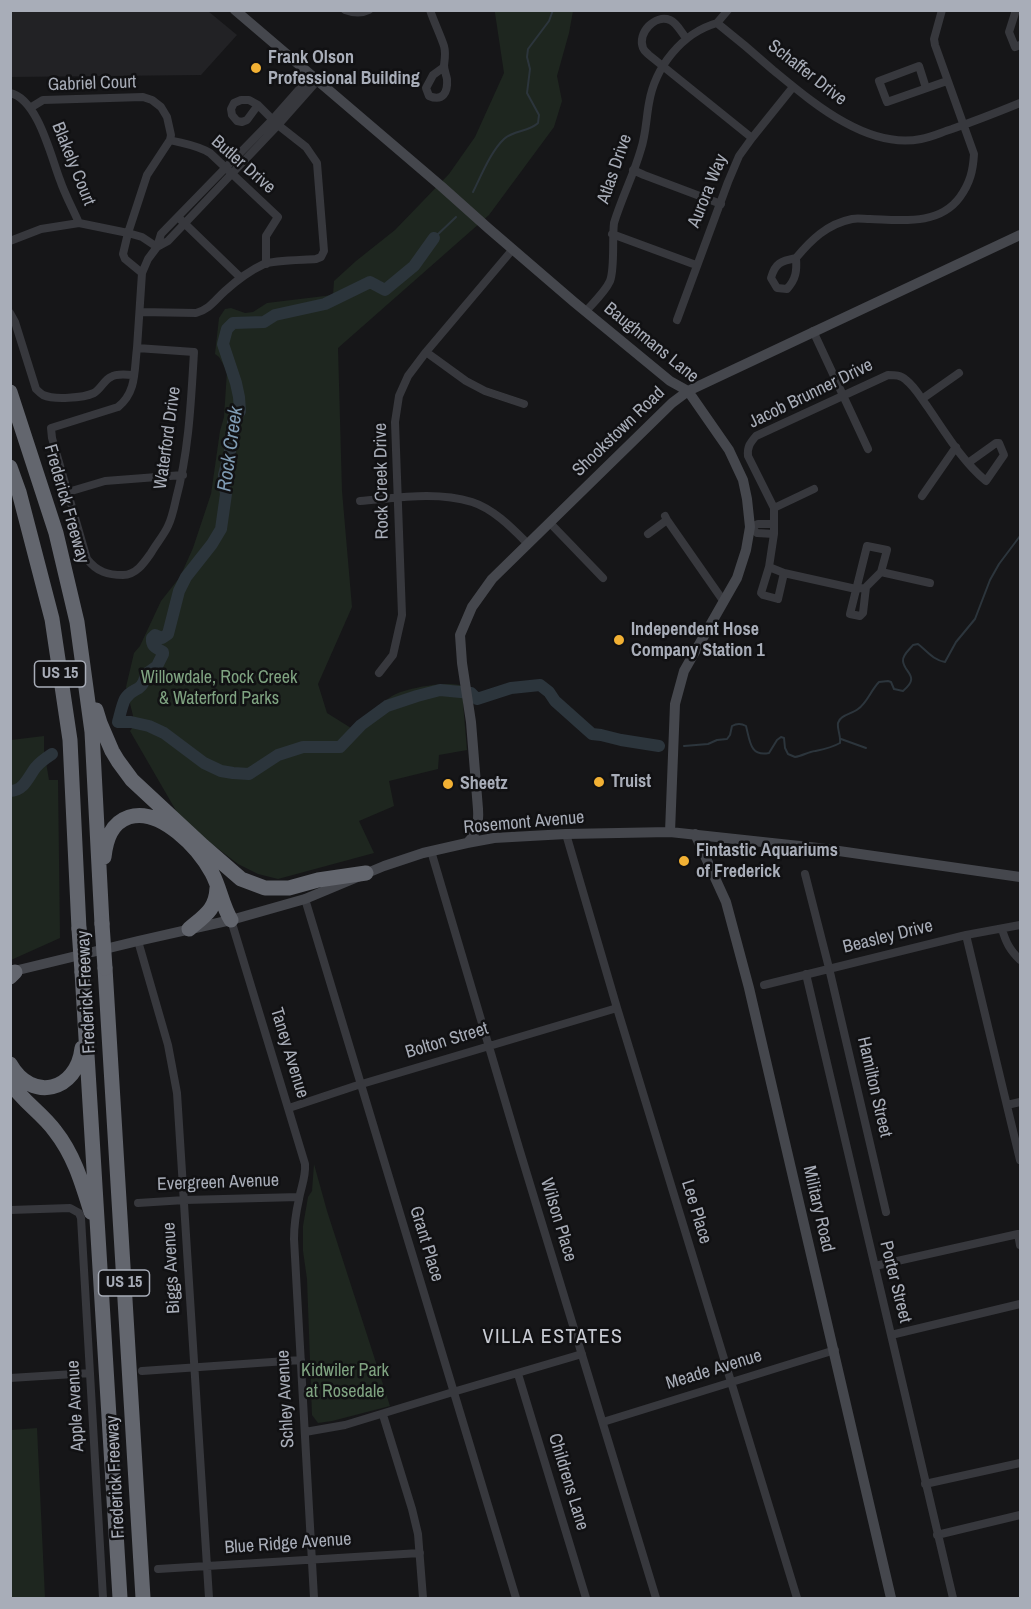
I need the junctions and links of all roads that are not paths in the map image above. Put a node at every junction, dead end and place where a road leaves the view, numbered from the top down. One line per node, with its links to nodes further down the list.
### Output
1 (235, 10): 13 (main road, Baughmans Lane)
2 (345, 10): 3 (street)
3 (369, 10)
4 (430, 10): 11 (street)
5 (728, 10): 8 (street)
6 (942, 10): 14 (street)
7 (1016, 10): 10 (street)
8 (717, 23): 9 (street, Atlas Drive); 15 (street, Schaffer Drive)
9 (686, 38): 12 (street, Atlas Drive); 12 (street)
10 (1020, 45)
11 (444, 67)
12 (663, 67): 23 (street); 25 (street, Atlas Drive)
13 (314, 78): 21 (street, Waterford Drive); 35 (main road, Baughmans Lane)
14 (947, 81): 16 (street); 22 (street)
15 (793, 87): 22 (street, Schaffer Drive); 23 (street, Aurora Way)
16 (927, 88): 16 (street)
17 (10, 93): 20 (street, Blakely Court)
18 (1020, 104): 22 (street, Schaffer Drive)
19 (258, 105): 21 (street)
20 (30, 108): 24 (street, Gabriel Court); 29 (street, Blakely Court)
21 (276, 122): 26 (street, Waterford Drive); 37 (street)
22 (964, 124): 36 (street)
23 (752, 138): 27 (street, Aurora Way)
24 (170, 140): 26 (street, Butler Drive); 30 (street)
25 (633, 170): 27 (street); 31 (street, Atlas Drive)
26 (229, 171): 28 (street, Waterford Drive); 37 (street, Butler Drive)
27 (721, 204): 38 (street, Aurora Way)
28 (181, 220): 34 (street, Waterford Drive); 40 (street)
29 (79, 223): 30 (street); 33 (street)
30 (128, 232): 34 (street); 39 (street)
31 (612, 234): 38 (street); 41 (street, Atlas Drive)
32 (1020, 235): 45 (main road, Shookstown Road)
33 (10, 241)
34 (157, 247): 39 (street, Waterford Drive)
35 (513, 249): 41 (main road, Baughmans Lane); 47 (street, Rock Creek Drive)
36 (796, 258)
37 (266, 264): 40 (street)
38 (696, 265): 44 (street, Aurora Way)
39 (142, 273): 43 (street, Waterford Drive)
40 (241, 278): 43 (street)
41 (586, 311): 50 (main road, Baughmans Lane)
42 (10, 312): 49 (street)
43 (140, 312): 46 (street, Waterford Drive)
44 (677, 320)
45 (813, 331): 50 (main road, Shookstown Road); 52 (street)
46 (137, 348): 49 (street, Waterford Drive); 59 (street, Waterford Drive)
47 (426, 352): 54 (street); 63 (street, Rock Creek Drive)
48 (959, 373): 53 (street)
49 (134, 375): 61 (street, Waterford Drive)
50 (688, 390): 66 (main road, Shookstown Road); 68 (main road, Baughmans Lane)
51 (10, 392): 80 (highway, Frederick Freeway / US 15)
52 (843, 395): 53 (street, Jacob Brunner Drive); 56 (street); 65 (street, Jacob Brunner Drive)
53 (922, 399): 55 (street, Jacob Brunner Drive)
54 (524, 404)
55 (956, 447): 57 (street, Jacob Brunner Drive); 62 (street)
56 (868, 449)
57 (968, 463): 57 (street, Jacob Brunner Drive)
58 (10, 467): 108 (highway, Frederick Freeway / US 15, bridge)
59 (183, 475): 61 (street); 61 (street, Waterford Drive)
60 (814, 489): 65 (street)
61 (68, 492)
62 (922, 496)
63 (399, 498): 64 (street); 71 (street); 81 (street, Rock Creek Drive)
64 (360, 501)
65 (774, 508): 67 (street, Jacob Brunner Drive)
66 (550, 523): 71 (main road, Shookstown Road); 75 (street)
67 (774, 524): 68 (street); 70 (street, Jacob Brunner Drive)
68 (750, 527): 70 (street); 79 (main road, Baughmans Lane)
69 (648, 534): 79 (street)
70 (774, 534): 72 (street, Jacob Brunner Drive)
71 (528, 544): 82 (main road, Shookstown Road)
72 (769, 567): 74 (street); 74 (street, Jacob Brunner Drive)
73 (881, 572): 76 (street); 77 (street); 78 (street)
74 (784, 573): 78 (street)
75 (603, 578)
76 (930, 583)
77 (866, 587): 78 (street); 78 (street)
78 (856, 589)
79 (722, 599): 83 (main road, Baughmans Lane)
80 (77, 622): 88 (highway); 95 (highway, Frederick Freeway / US 15)
81 (379, 673)
82 (478, 821): 86 (main road); 87 (main road)
83 (670, 832): 84 (main road, Rosemont Avenue); 85 (main road, Rosemont Avenue)
84 (566, 834): 86 (main road, Rosemont Avenue); 107 (street, Lee Place)
85 (695, 834): 92 (main road, Rosemont Avenue); 127 (main road, Military Road)
86 (494, 838): 87 (main road, Rosemont Avenue)
87 (467, 843): 89 (main road, Rosemont Avenue)
88 (202, 846): 90 (highway); 96 (highway)
89 (431, 851): 90 (main road, Rosemont Avenue); 109 (street, Wilson Place)
90 (366, 873): 94 (main road, Rosemont Avenue)
91 (805, 874): 103 (street, Hamilton Street)
92 (1020, 877)
93 (218, 885): 95 (highway); 96 (highway); 98 (highway)
94 (305, 899): 96 (main road, Rosemont Avenue); 112 (street, Grant Place)
95 (101, 904): 150 (highway, Frederick Freeway / US 15, bridge)
96 (231, 920): 98 (main road, Rosemont Avenue); 115 (street, Taney Avenue)
97 (1020, 925): 99 (street, Beasley Drive)
98 (189, 929): 101 (main road, Rosemont Avenue)
99 (1002, 929): 100 (street, Beasley Drive); 102 (street)
100 (966, 935): 103 (street, Beasley Drive); 114 (street)
101 (138, 940): 104 (main road, Rosemont Avenue); 118 (street, Biggs Avenue)
102 (1020, 960)
103 (829, 968): 105 (street, Beasley Drive); 121 (street, Hamilton Street)
104 (12, 974)
105 (806, 974): 106 (street, Beasley Drive); 124 (street, Porter Street)
106 (764, 984)
107 (617, 1008): 109 (street, Bolton Street); 135 (street, Lee Place)
108 (84, 1027): 110 (highway); 122 (highway, Frederick Freeway / US 15)
109 (489, 1046): 112 (street, Bolton Street); 128 (street, Wilson Place)
110 (10, 1064)
111 (10, 1082): 122 (highway)
112 (360, 1084): 115 (street, Bolton Street); 136 (street, Grant Place)
113 (1020, 1102): 114 (street)
114 (1007, 1105): 116 (street)
115 (288, 1108): 117 (street, Taney Avenue)
116 (1020, 1160)
117 (299, 1197): 118 (street, Evergreen Avenue); 129 (street, Schley Avenue)
118 (185, 1200): 119 (street, Evergreen Avenue); 130 (street, Biggs Avenue)
119 (138, 1203)
120 (10, 1210): 132 (street, Apple Avenue)
121 (886, 1212)
122 (98, 1232): 149 (highway, Frederick Freeway / US 15)
123 (1020, 1245): 124 (street)
124 (875, 1266): 126 (street, Porter Street)
125 (1020, 1304): 126 (street)
126 (891, 1335): 141 (street, Porter Street)
127 (835, 1350): 135 (street, Meade Avenue); 158 (main road, Military Road)
128 (582, 1354): 133 (street); 138 (street, Wilson Place)
129 (300, 1360): 130 (street); 139 (street, Schley Avenue)
130 (194, 1367): 131 (street); 146 (street, Biggs Avenue)
131 (142, 1371)
132 (90, 1373): 134 (street); 148 (street, Apple Avenue)
133 (518, 1374): 136 (street); 155 (street, Childrens Lane)
134 (10, 1378)
135 (730, 1383): 138 (street, Meade Avenue); 157 (street, Lee Place)
136 (453, 1392): 137 (street); 154 (street, Grant Place)
137 (383, 1415): 139 (street); 144 (street)
138 (603, 1422): 156 (street, Wilson Place)
139 (305, 1432): 145 (street, Schley Avenue)
140 (1020, 1463): 141 (street)
141 (925, 1484): 143 (street, Porter Street)
142 (1020, 1515): 143 (street)
143 (937, 1535): 159 (street, Porter Street)
144 (420, 1553): 145 (street, Blue Ridge Avenue); 153 (street)
145 (312, 1559): 146 (street, Blue Ridge Avenue); 152 (street, Schley Avenue)
146 (207, 1566): 147 (street, Blue Ridge Avenue); 151 (street, Biggs Avenue)
147 (158, 1569)
148 (103, 1599)
149 (120, 1599)
150 (143, 1599)
151 (209, 1599)
152 (314, 1599)
153 (423, 1599)
154 (516, 1599)
155 (586, 1599)
156 (656, 1599)
157 (797, 1599)
158 (891, 1599)
159 (952, 1599)

